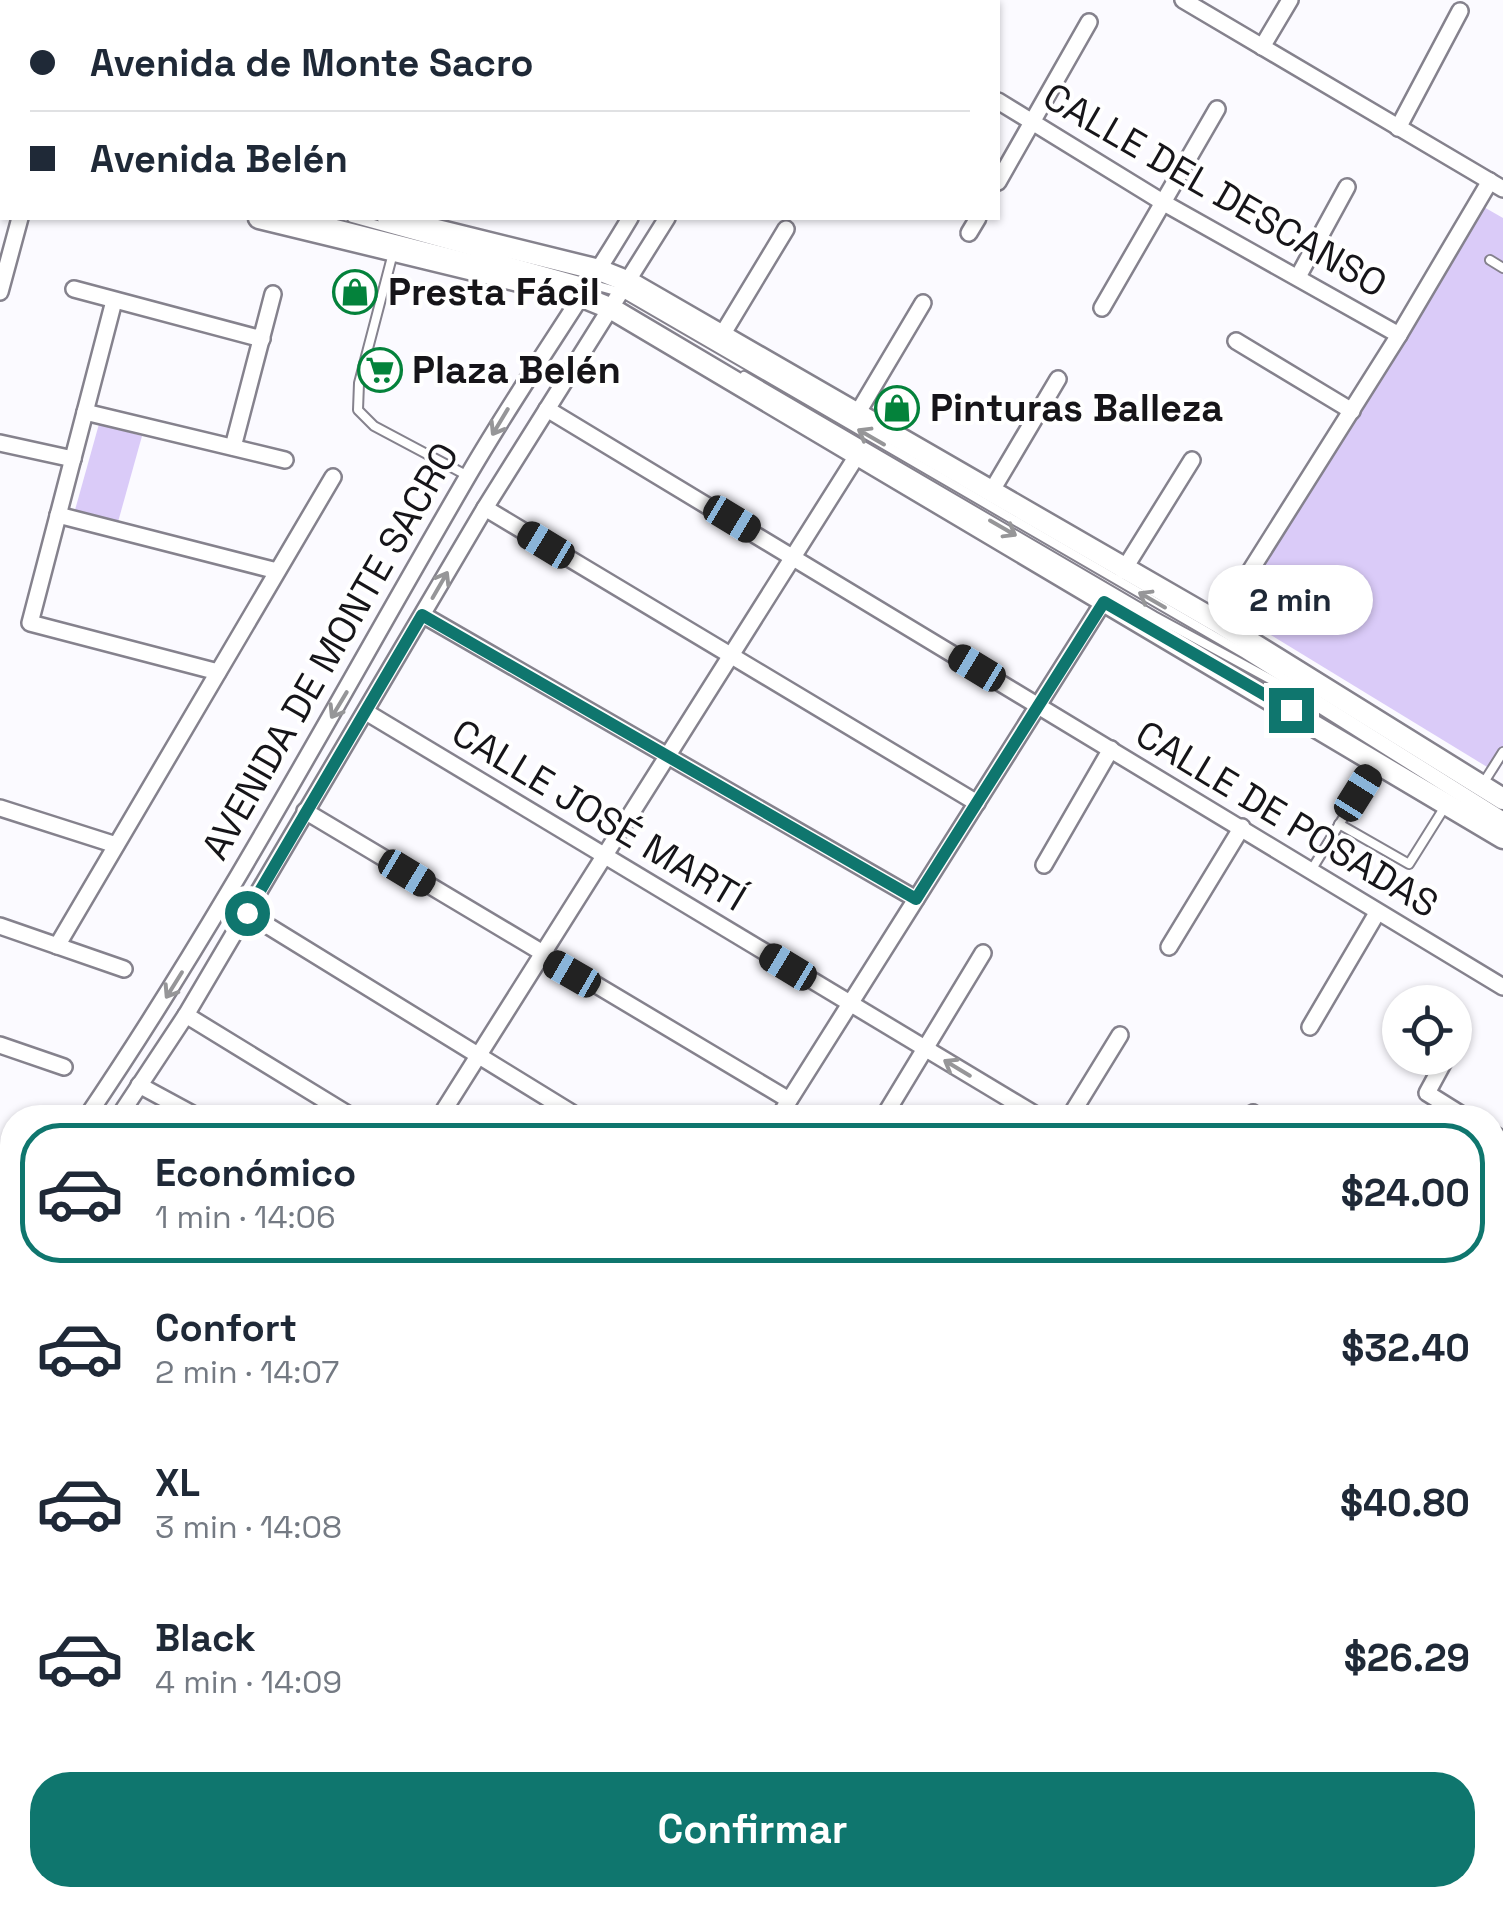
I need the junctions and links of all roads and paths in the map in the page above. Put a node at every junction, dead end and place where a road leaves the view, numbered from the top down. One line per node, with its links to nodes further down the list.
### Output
1 (1183, 0): 5 (street)
2 (1290, 0): 5 (street)
3 (1460, 10): 9 (street)
4 (1090, 22): 8 (street)
5 (1262, 47): 9 (street)
6 (1000, 102): 8 (street, CALLE DEL DESCANSO)
7 (1217, 108): 13 (street)
8 (1032, 121): 10 (street); 13 (street, CALLE DEL DESCANSO)
9 (1398, 128): 11 (street)
10 (1000, 178)
11 (1497, 185): 36 (street)
12 (1347, 187): 27 (street)
13 (1164, 202): 27 (street, CALLE DEL DESCANSO); 35 (street)
14 (19, 220): 30 (street)
15 (266, 220): 24 (main road)
16 (320, 220): 28 (lane)
17 (359, 220): 28 (lane)
18 (394, 220): 28 (main road)
19 (629, 220): 28 (street, AVENIDA DE MONTE SACRO)
20 (666, 220): 32 (street, AVENIDA DE MONTE SACRO)
21 (977, 220): 23 (street)
22 (786, 229): 37 (street)
23 (969, 233)
24 (393, 252): 28 (main road); 51 (lane)
25 (1490, 260): 26 (lane)
26 (1503, 268)
27 (1300, 276): 36 (street, CALLE DEL DESCANSO)
28 (589, 284): 32 (main road); 32 (main road); 51 (street, AVENIDA DE MONTE SACRO, one-way to 51)
29 (74, 289): 33 (street)
30 (0, 292)
31 (273, 294): 38 (street)
32 (620, 296): 37 (main road); 41 (street, AVENIDA DE MONTE SACRO); 47 (main road); 76 (lane, one-way to 32); 78 (lane, one-way to 78)
33 (114, 301): 38 (street); 43 (street)
34 (923, 304): 44 (street)
35 (1102, 308)
36 (1400, 335): 42 (street)
37 (722, 336): 44 (main road)
38 (262, 339): 46 (street)
39 (1236, 342): 42 (street)
40 (1058, 379): 53 (street)
41 (547, 409): 54 (street, AVENIDA DE MONTE SACRO); 56 (street, CALLE DE POSADAS)
42 (1352, 411): 61 (street)
43 (85, 412): 46 (street); 48 (street)
44 (857, 414): 53 (main road)
45 (0, 443): 48 (street)
46 (233, 447): 49 (street)
47 (858, 454): 56 (street); 59 (main road)
48 (73, 459): 55 (street)
49 (284, 460)
50 (1192, 460): 57 (street)
51 (468, 476): 106 (street, AVENIDA DE MONTE SACRO, one-way to 106)
52 (332, 477): 58 (street)
53 (991, 492): 57 (main road)
54 (485, 508): 60 (street, AVENIDA DE MONTE SACRO, one-way to 54); 62 (street)
55 (58, 515): 58 (street); 63 (street)
56 (793, 556): 62 (street); 64 (street, CALLE DE POSADAS)
57 (1123, 570): 61 (main road)
58 (278, 571): 63 (street)
59 (1104, 602): 64 (street); 69 (main road)
60 (422, 615): 65 (street, AVENIDA DE MONTE SACRO); 68 (street)
61 (1218, 622): 70 (main road)
62 (730, 656): 68 (street); 72 (street)
63 (218, 672): 81 (street)
64 (1038, 706): 66 (street, CALLE DE POSADAS); 72 (street)
65 (366, 712): 75 (street, AVENIDA DE MONTE SACRO); 82 (street, CALLE JOSÉ MARTÍ)
66 (1111, 750): 79 (street, CALLE DE POSADAS); 83 (street)
67 (1503, 752): 70 (lane)
68 (667, 756): 82 (street); 85 (street)
69 (1377, 762): 73 (main road); 77 (lane)
70 (1482, 786): 71 (main road)
71 (1503, 799)
72 (976, 802): 85 (street)
73 (1446, 804): 77 (lane); 80 (main road)
74 (0, 808): 81 (street)
75 (306, 812): 87 (street, AVENIDA DE MONTE SACRO); 92 (street)
76 (1503, 816)
77 (1340, 824): 84 (lane)
78 (1503, 824)
79 (1242, 827): 84 (street, CALLE DE POSADAS); 90 (street)
80 (1503, 838)
81 (116, 845): 89 (street)
82 (604, 856): 92 (street); 95 (street, CALLE JOSÉ MARTÍ)
83 (1044, 865)
84 (1311, 870): 86 (street, CALLE DE POSADAS)
85 (916, 899): 95 (street)
86 (1377, 912): 94 (street, CALLE DE POSADAS); 97 (street)
87 (247, 913): 96 (street, AVENIDA DE MONTE SACRO); 101 (street)
88 (0, 926): 89 (street)
89 (57, 946): 93 (street)
90 (1168, 948)
91 (982, 953): 100 (street)
92 (542, 956): 101 (street); 105 (street)
93 (124, 970)
94 (1503, 987)
95 (849, 1004): 100 (street, CALLE JOSÉ MARTÍ); 105 (street)
96 (186, 1015): 104 (street, AVENIDA DE MONTE SACRO); 109 (street)
97 (1310, 1027)
98 (1120, 1035): 115 (street)
99 (0, 1045): 102 (street)
100 (924, 1048): 113 (street); 114 (street, CALLE JOSÉ MARTÍ, one-way to 100)
101 (478, 1057): 110 (street); 111 (street)
102 (64, 1067)
103 (1437, 1075): 116 (street)
104 (139, 1086): 107 (street, AVENIDA DE MONTE SACRO); 108 (street)
105 (788, 1100): 112 (street)
106 (94, 1105)
107 (127, 1105)
108 (175, 1105)
109 (333, 1105)
110 (447, 1105)
111 (558, 1105)
112 (785, 1105)
113 (890, 1105)
114 (1019, 1105)
115 (1077, 1105)
116 (1446, 1105)

